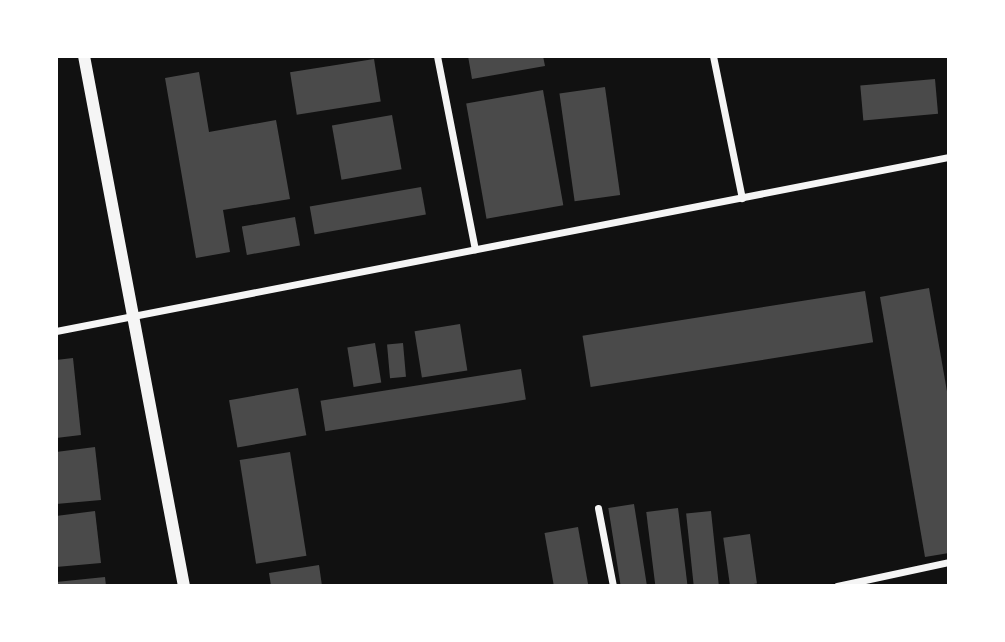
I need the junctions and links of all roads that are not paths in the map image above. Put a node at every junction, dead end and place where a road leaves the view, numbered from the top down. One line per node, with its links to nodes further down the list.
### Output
1 (83, 56): 7 (street)
2 (437, 56): 6 (street)
3 (713, 56): 5 (street)
4 (949, 158): 5 (street)
5 (742, 198): 6 (street)
6 (475, 249): 7 (street)
7 (133, 316): 8 (street); 11 (street)
8 (56, 331)
9 (598, 508): 12 (street)
10 (949, 562): 13 (street)
11 (184, 586)
12 (613, 586)
13 (837, 586)

